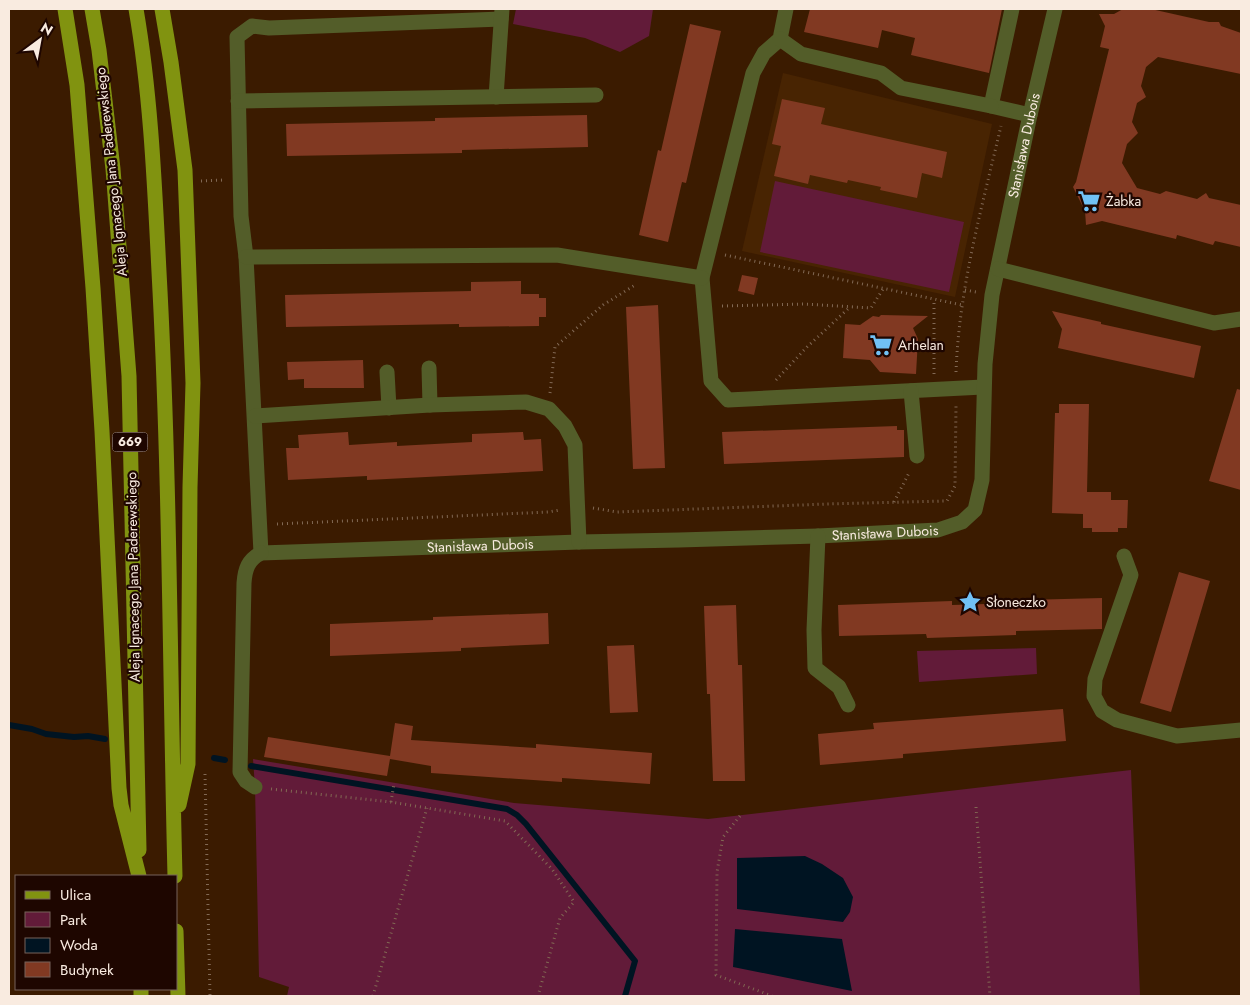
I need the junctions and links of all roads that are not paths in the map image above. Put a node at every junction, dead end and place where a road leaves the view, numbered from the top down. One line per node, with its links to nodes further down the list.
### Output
1 (64, 9): 35 (main road)
2 (92, 9): 36 (main road, Aleja Ignacego Jana Paderewskiego / 669)
3 (136, 9): 34 (main road, 669)
4 (162, 9): 34 (main road)
5 (786, 9): 9 (street)
6 (1012, 9): 13 (street)
7 (1055, 9): 14 (street, Stanisława Dubois)
8 (501, 14): 11 (street); 12 (street)
9 (780, 39): 13 (street); 17 (street)
10 (596, 95): 11 (street)
11 (496, 97): 12 (street)
12 (238, 101): 15 (street)
13 (998, 108): 14 (street)
14 (1030, 115): 16 (street, Stanisława Dubois)
15 (246, 257): 17 (street); 25 (street)
16 (998, 269): 18 (street); 21 (street, Stanisława Dubois)
17 (702, 278): 22 (street)
18 (1241, 319)
19 (429, 368): 23 (street)
20 (387, 372): 24 (street)
21 (983, 387): 22 (street); 27 (street, Stanisława Dubois)
22 (911, 391): 26 (street)
23 (430, 405): 24 (street); 28 (street)
24 (389, 408): 25 (street)
25 (254, 416): 29 (street)
26 (917, 456)
27 (818, 536): 28 (street, Stanisława Dubois); 31 (street)
28 (579, 542): 29 (street, Stanisława Dubois)
29 (261, 553): 33 (street)
30 (1124, 556): 32 (street)
31 (848, 705)
32 (1241, 730)
33 (255, 787)
34 (174, 831): 37 (main road, 669)
35 (139, 875)
36 (139, 875)
37 (175, 875)

